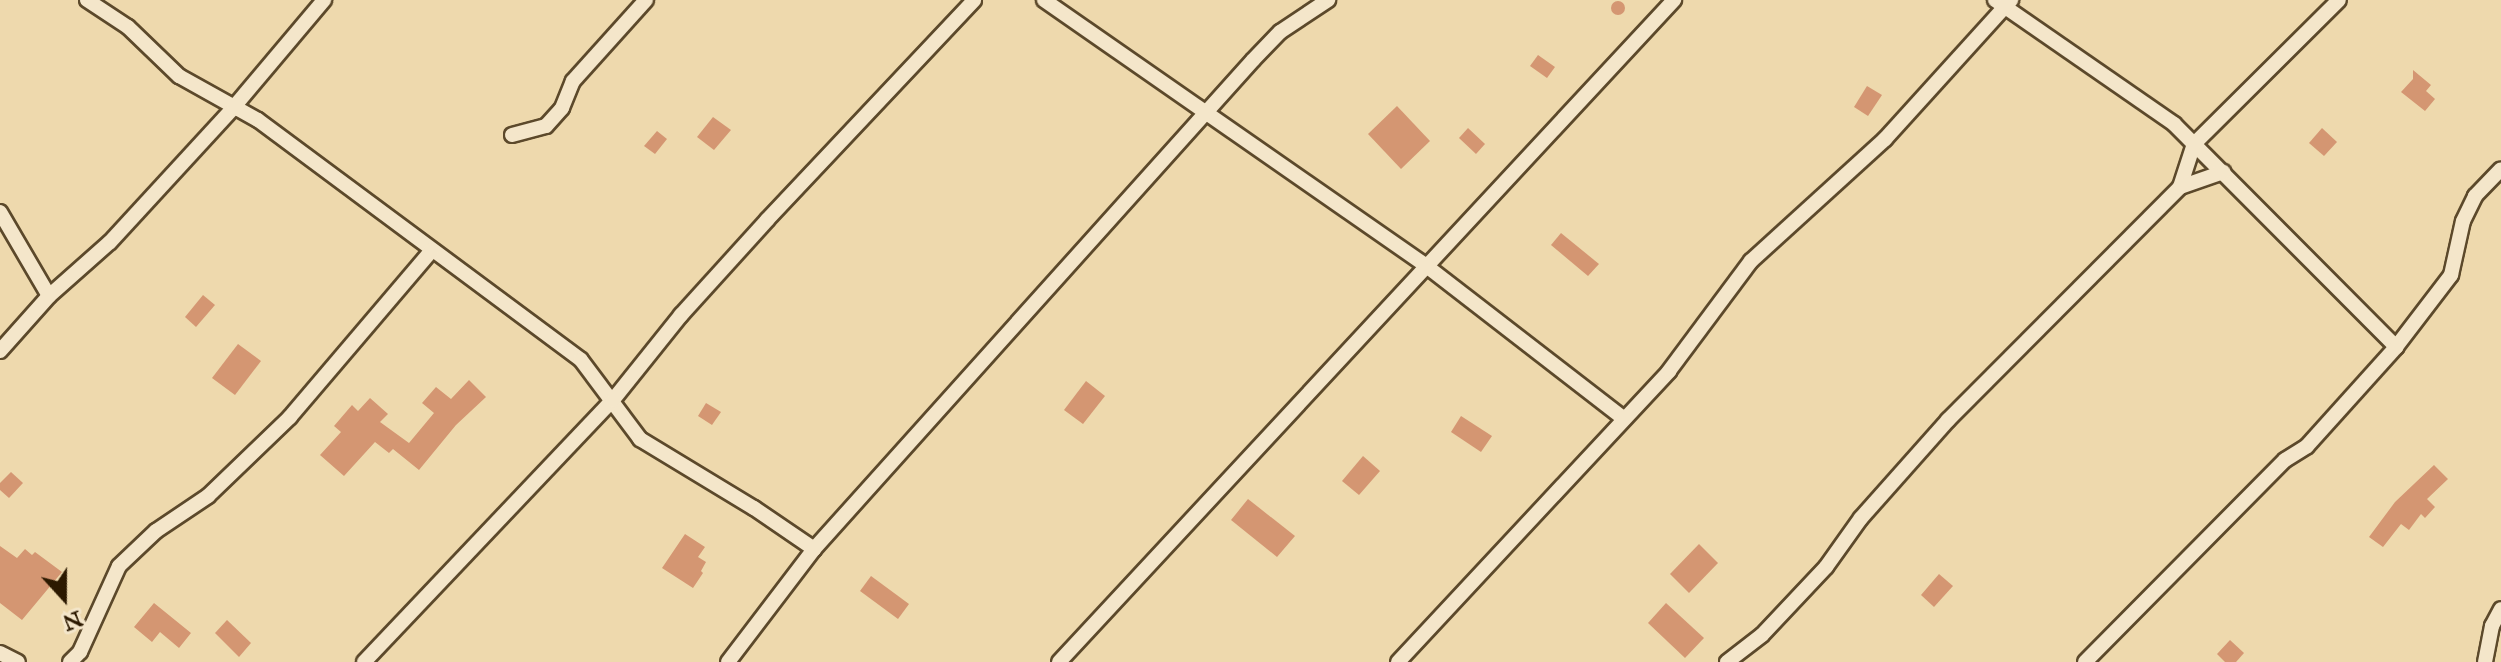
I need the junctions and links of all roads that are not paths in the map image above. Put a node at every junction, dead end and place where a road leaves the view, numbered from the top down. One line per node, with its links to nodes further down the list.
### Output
1 (87, 0): 10 (street)
2 (324, 0): 10 (street)
3 (646, 0): 12 (street)
4 (974, 0): 23 (street)
5 (1044, 0): 11 (street)
6 (1328, 0): 11 (street)
7 (1674, 0): 19 (street)
8 (2339, 0): 13 (street)
9 (2003, 2): 13 (street); 24 (street)
10 (234, 107): 18 (street); 20 (street)
11 (1207, 115): 19 (street); 25 (street)
12 (512, 135)
13 (2194, 144): 15 (street); 16 (street)
14 (2501, 169): 21 (street)
15 (2223, 172): 16 (street); 21 (street)
16 (2180, 187): 34 (street)
17 (0, 212): 20 (street)
18 (432, 250): 23 (street); 29 (street)
19 (1429, 268): 24 (street); 32 (street)
20 (49, 296): 22 (street)
21 (2396, 347): 35 (street)
22 (0, 351)
23 (613, 400): 25 (street); 30 (street)
24 (1623, 418): 33 (street)
25 (814, 549): 31 (street)
26 (2501, 609): 36 (street)
27 (0, 653): 28 (street)
28 (18, 662)
29 (70, 662)
30 (364, 662)
31 (728, 662)
32 (1059, 662)
33 (1398, 662)
34 (1727, 662)
35 (2085, 662)
36 (2485, 662)

